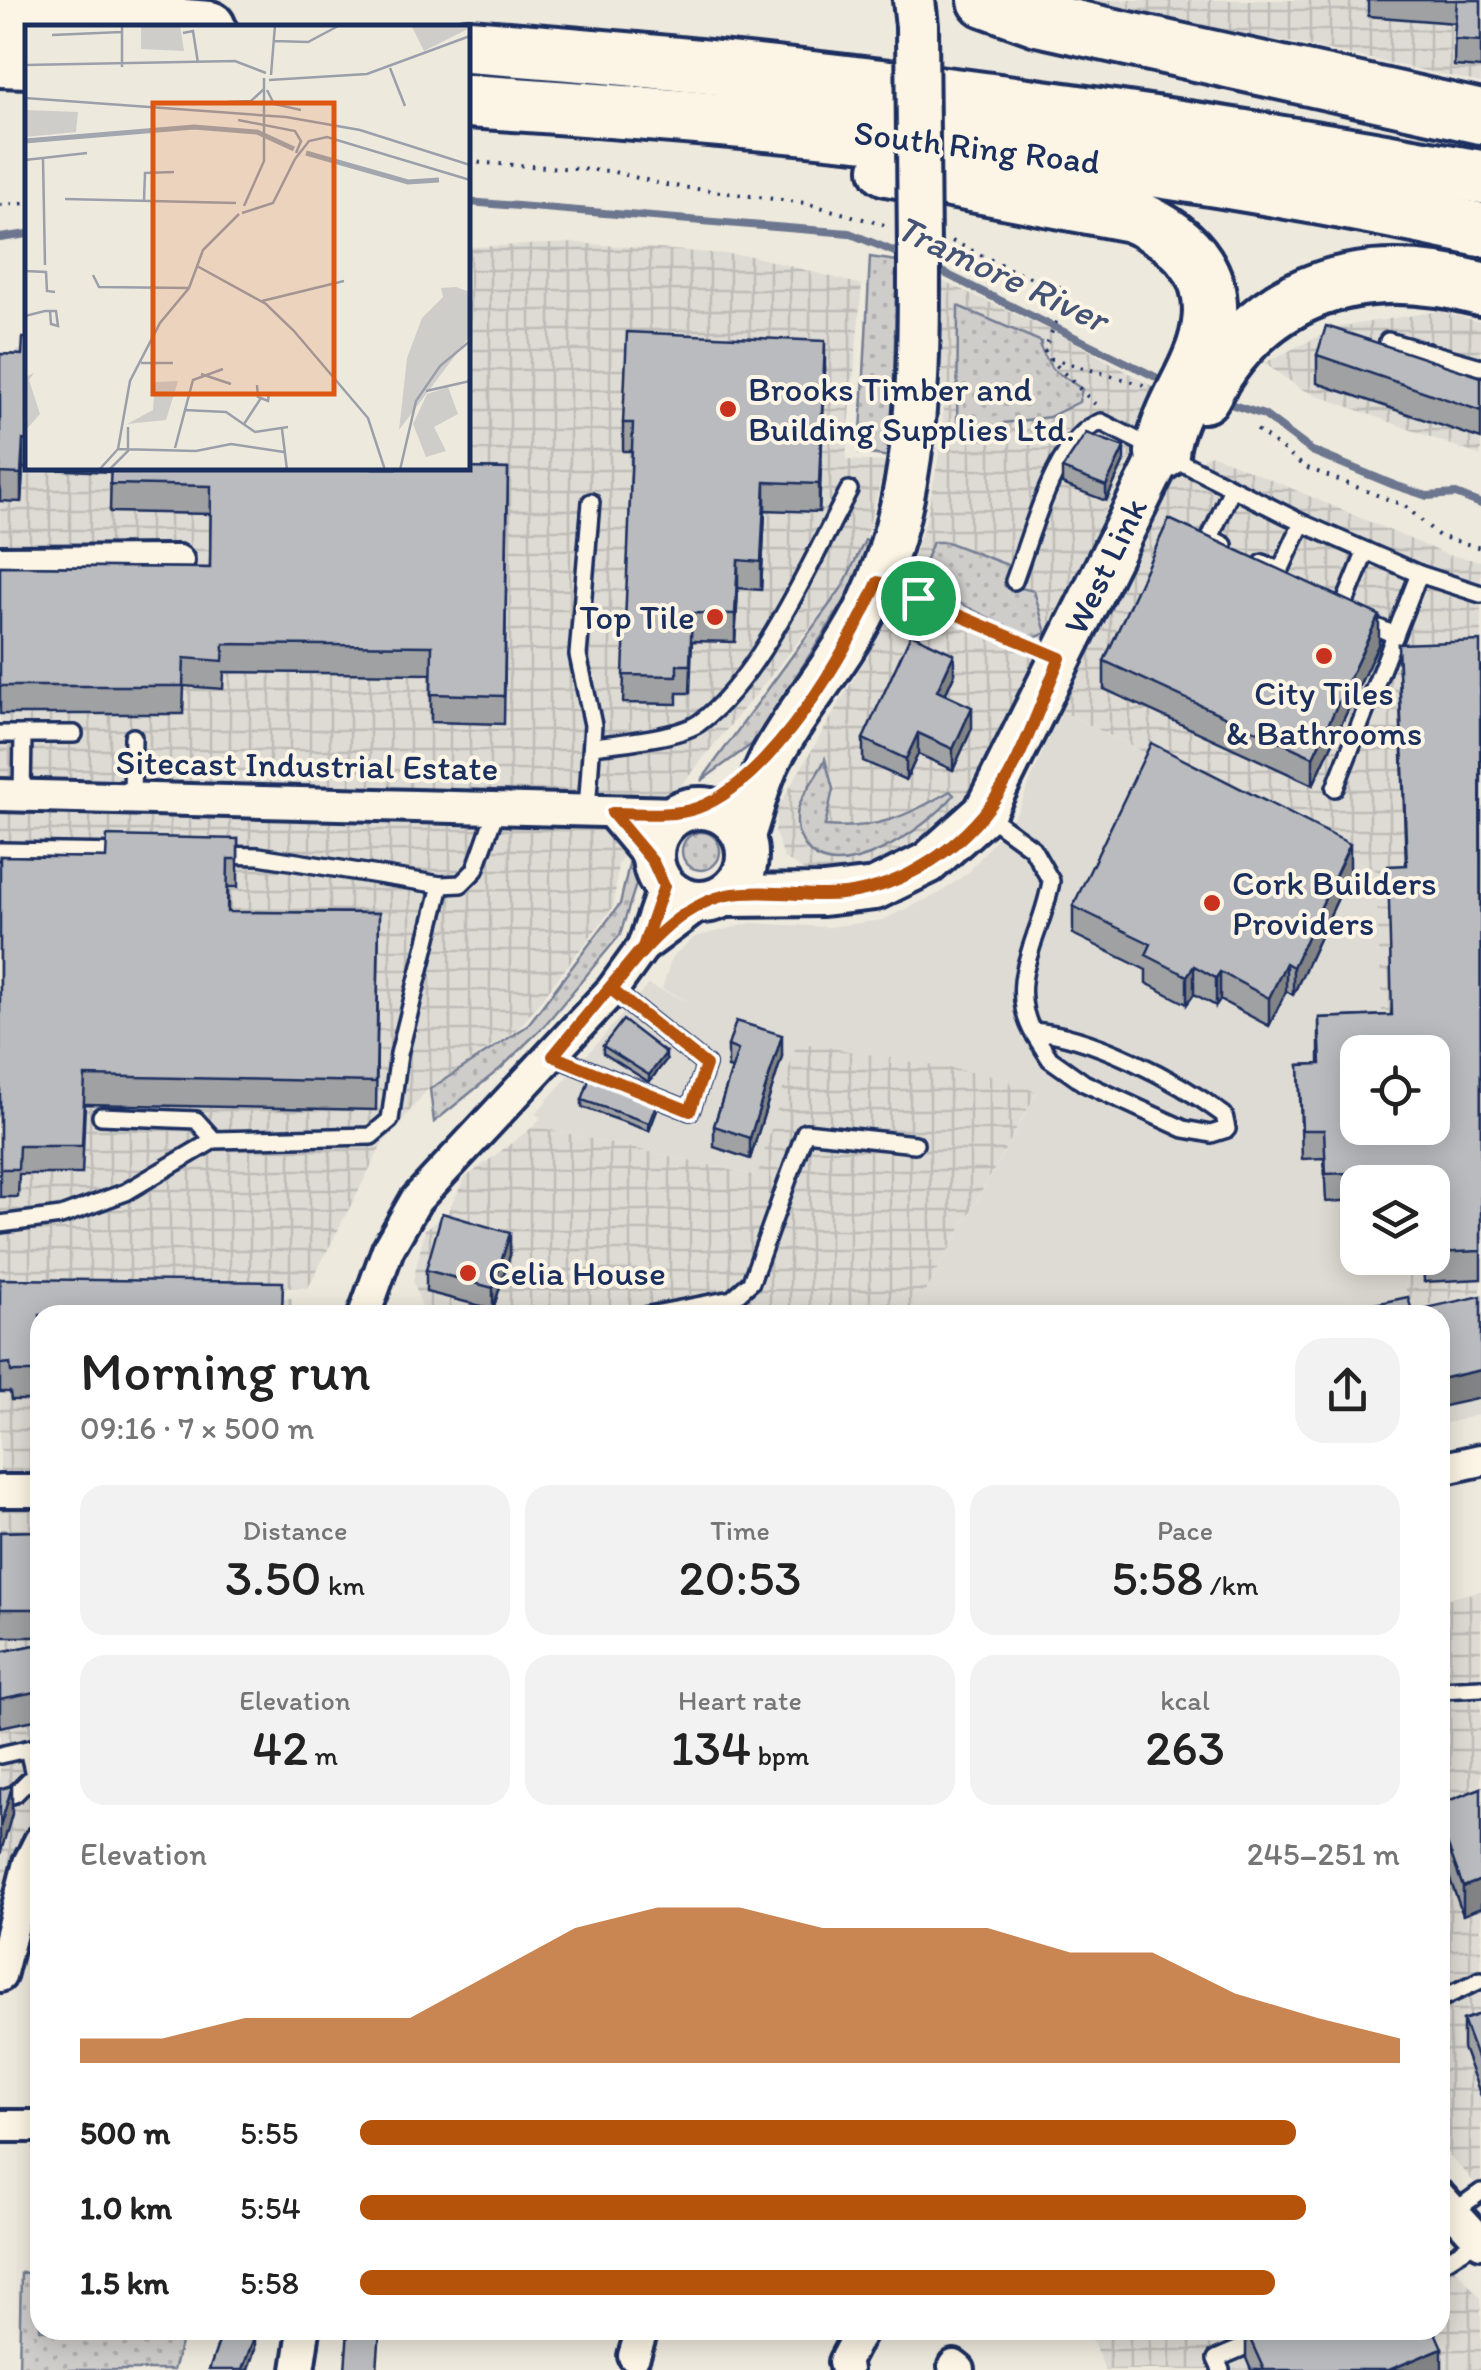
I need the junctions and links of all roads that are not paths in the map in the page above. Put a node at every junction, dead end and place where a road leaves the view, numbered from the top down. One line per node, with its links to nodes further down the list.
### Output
1 (984, 0): 10 (highway)
2 (918, 8): 33 (street, bridge)
3 (0, 11): 4 (highway)
4 (173, 25)
5 (470, 46): 11 (highway, South Ring Road)
6 (0, 60): 7 (highway)
7 (25, 61)
8 (470, 102): 12 (highway, South Ring Road)
9 (470, 102): 16 (highway)
10 (1481, 117)
11 (1481, 177)
12 (1481, 234)
13 (1481, 289): 16 (highway)
14 (1388, 341): 15 (lane)
15 (1481, 366)
16 (1162, 453): 17 (lane); 25 (lane); 40 (street, West Link)
17 (1232, 488): 20 (lane); 20 (lane)
18 (849, 490): 32 (lane)
19 (591, 502): 32 (lane)
20 (1302, 522): 21 (lane)
21 (1366, 551): 24 (lane); 27 (lane)
22 (178, 561): 23 (street)
23 (0, 562)
24 (1419, 574): 26 (lane); 27 (lane)
25 (1014, 581)
26 (1481, 594)
27 (1395, 635): 34 (lane)
28 (0, 734): 29 (lane)
29 (24, 734): 30 (lane); 35 (lane)
30 (74, 734)
31 (133, 737): 36 (lane)
32 (594, 746): 39 (lane)
33 (771, 758): 38 (street); 41 (street)
34 (1335, 788)
35 (11, 796): 36 (street, Sitecast Industrial Estate)
36 (132, 798): 37 (street, Sitecast Industrial Estate)
37 (498, 808): 39 (street, Sitecast Industrial Estate); 46 (lane)
38 (689, 810): 39 (street, Sitecast Industrial Estate); 41 (street); 45 (street)
39 (600, 812): 45 (street)
40 (984, 814): 47 (street, West Link); 51 (lane)
41 (746, 843): 47 (street); 48 (street)
42 (0, 851): 43 (lane)
43 (139, 854)
44 (199, 855): 46 (lane)
45 (658, 874): 48 (street); 49 (street)
46 (440, 886): 54 (lane)
47 (800, 894): 48 (street, West Link)
48 (714, 899): 49 (street)
49 (643, 947): 50 (street)
50 (612, 990): 52 (street); 52 (lane)
51 (1032, 1031): 51 (lane)
52 (553, 1056): 57 (street)
53 (102, 1116): 54 (lane)
54 (214, 1140): 56 (lane)
55 (915, 1144): 58 (lane)
56 (0, 1224)
57 (368, 1305)
58 (701, 1305)
59 (1481, 1460): 60 (street)
60 (1450, 1467)
61 (0, 1491): 62 (street)
62 (30, 1491)
63 (1481, 1688): 64 (lane)
64 (1450, 1690)
65 (30, 1749): 66 (lane)
66 (0, 1754)
67 (30, 1782): 68 (lane)
68 (0, 1799)
69 (30, 1871): 70 (street)
70 (0, 1975)
71 (1481, 1980): 72 (lane)
72 (1450, 1994)
73 (0, 2126): 74 (street)
74 (30, 2126)
75 (1481, 2192): 76 (lane)
76 (1450, 2203)
77 (1450, 2207): 78 (street)
78 (1480, 2241): 79 (lane)
79 (1450, 2258)
80 (302, 2340): 83 (street)
81 (856, 2340): 84 (street)
82 (1261, 2340): 85 (lane)
83 (298, 2370)
84 (846, 2370)
85 (1221, 2370)

